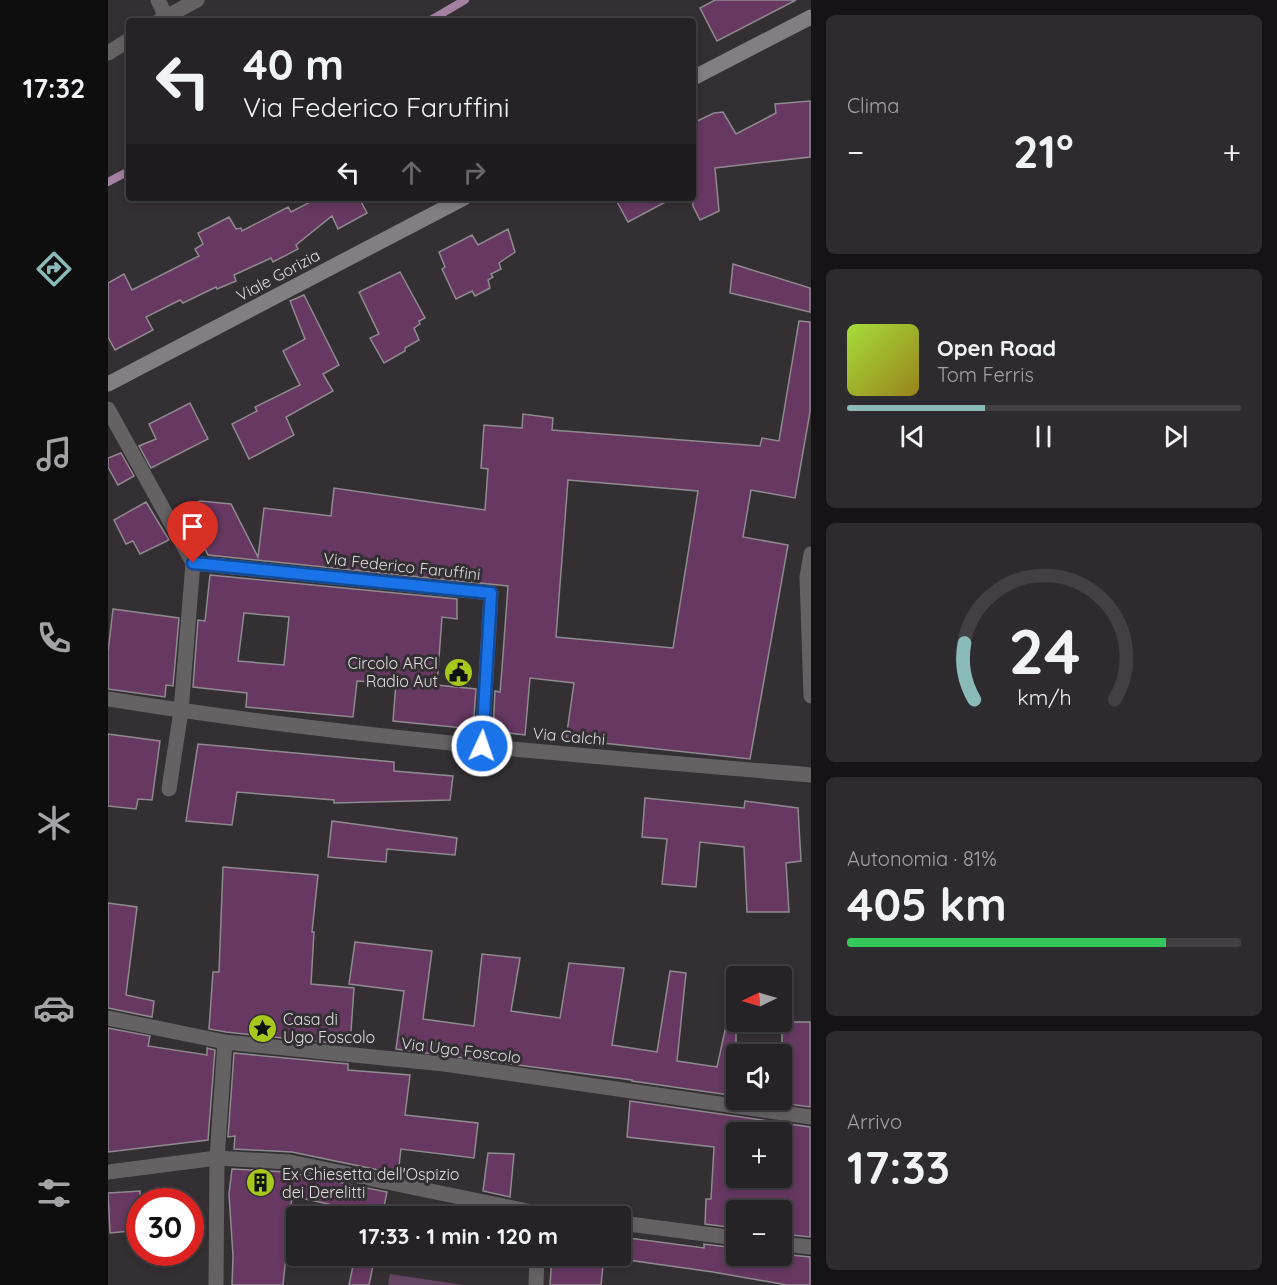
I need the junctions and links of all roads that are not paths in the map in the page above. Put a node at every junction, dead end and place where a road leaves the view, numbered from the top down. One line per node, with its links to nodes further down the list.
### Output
1 (158, 0): 4 (street)
2 (197, 0): 5 (street)
3 (810, 17): 8 (street)
4 (162, 18)
5 (164, 18)
6 (126, 42): 7 (street)
7 (108, 52)
8 (696, 76)
9 (458, 201): 10 (street, Viale Gorizia)
10 (108, 384)
11 (108, 409): 13 (street)
12 (810, 554): 14 (street)
13 (193, 563): 16 (street); 17 (street, Via Federico Faruffini)
14 (810, 696)
15 (108, 699): 16 (street, Via Calchi)
16 (181, 711): 17 (street, Via Calchi); 19 (street)
17 (482, 746): 18 (street, Via Calchi)
18 (810, 776)
19 (169, 789)
20 (108, 1018): 21 (street, Via Ugo Foscolo)
21 (225, 1042): 22 (street, Via Ugo Foscolo); 23 (street)
22 (810, 1117)
23 (217, 1158): 24 (street); 25 (street); 31 (street)
24 (108, 1172)
25 (495, 1206)
26 (631, 1224): 27 (street)
27 (726, 1237)
28 (792, 1245): 29 (street)
29 (810, 1247)
30 (537, 1266): 32 (street)
31 (216, 1285)
32 (536, 1285)

